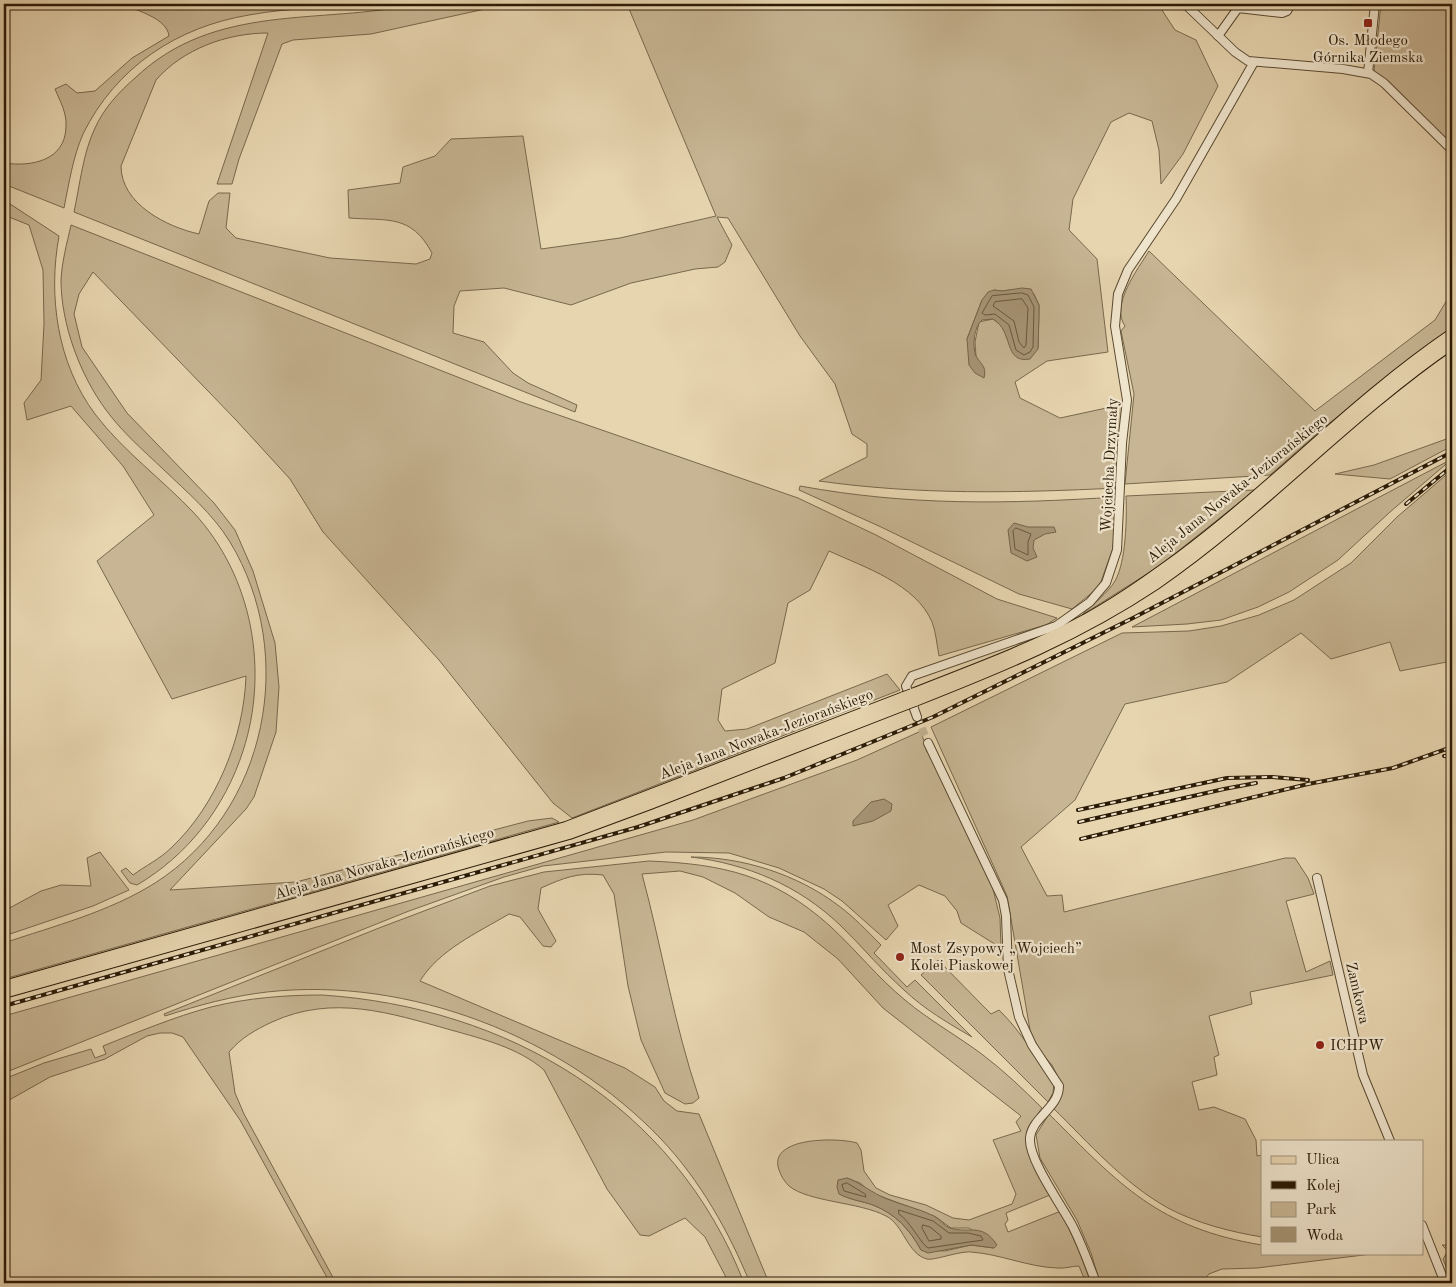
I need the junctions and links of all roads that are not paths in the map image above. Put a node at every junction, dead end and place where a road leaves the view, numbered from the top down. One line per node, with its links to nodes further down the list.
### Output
1 (1185, 4): 5 (street)
2 (1291, 4): 4 (street)
3 (1375, 4): 7 (street)
4 (1238, 6): 5 (street)
5 (1218, 36): 6 (street)
6 (1254, 62): 7 (street); 12 (street, Wojciecha Drzymały)
7 (1368, 73): 8 (street)
8 (1452, 150)
9 (1452, 334): 11 (main road, Aleja Jana Nowaka-Jeziorańskiego)
10 (1452, 344): 11 (main road, Aleja Jana Nowaka-Jeziorańskiego)
11 (909, 699): 15 (main road, Aleja Jana Nowaka-Jeziorańskiego); 16 (main road, Aleja Jana Nowaka-Jeziorańskiego)
12 (917, 717)
13 (928, 743): 19 (street)
14 (1317, 878): 17 (street, Zamkowa)
15 (4, 986)
16 (4, 993)
17 (1390, 1140)
18 (1424, 1230): 20 (street)
19 (1096, 1283)
20 (1445, 1283)

